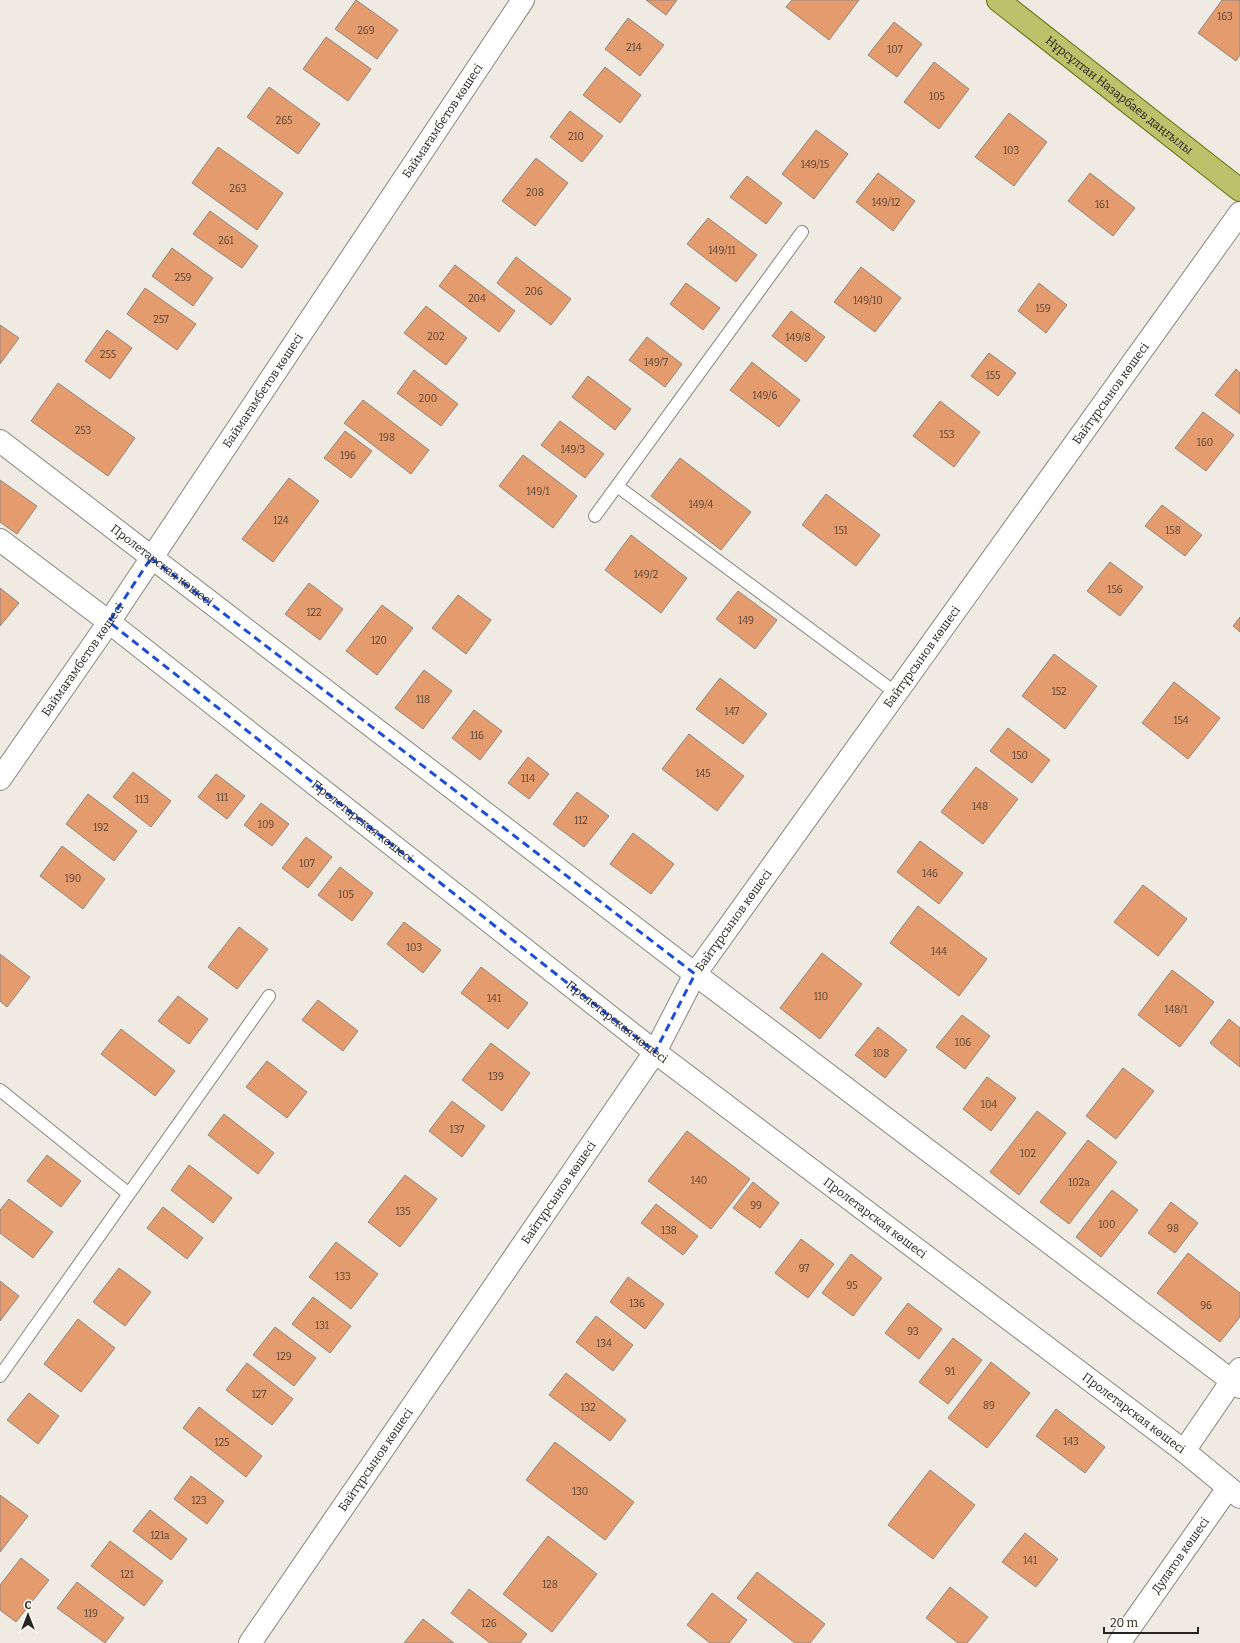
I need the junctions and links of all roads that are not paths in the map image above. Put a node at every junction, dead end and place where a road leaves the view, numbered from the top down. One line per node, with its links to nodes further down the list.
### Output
1 (523, 0): 10 (street, Баймағамбетов көшесі)
2 (998, 0): 3 (main road, Нұрсұлтан Назарбаев даңғылы)
3 (1240, 190)
4 (1240, 213): 12 (street, Байтұрсынов көшесі)
5 (802, 232): 7 (lane)
6 (0, 441): 10 (street, Пролетарская көшесі)
7 (617, 486): 8 (lane); 12 (lane)
8 (595, 516)
9 (0, 540): 11 (street, Пролетарская көшесі)
10 (151, 558): 11 (street, Баймағамбетов көшесі); 14 (street, Пролетарская көшесі)
11 (109, 622): 13 (street, Баймағамбетов көшесі); 16 (street, Пролетарская көшесі)
12 (896, 693): 14 (street, Байтұрсынов көшесі)
13 (0, 780)
14 (695, 974): 16 (street, Байтұрсынов көшесі); 20 (street, Пролетарская көшесі)
15 (269, 996): 18 (lane)
16 (655, 1052): 21 (street, Пролетарская көшесі); 23 (street, Байтұрсынов көшесі)
17 (0, 1090): 18 (lane)
18 (129, 1194): 19 (lane)
19 (0, 1376)
20 (1237, 1379): 21 (street)
21 (1184, 1451): 22 (street, Пролетарская көшесі)
22 (1234, 1492): 24 (street, Дулатов көшесі)
23 (250, 1643)
24 (1119, 1643)

